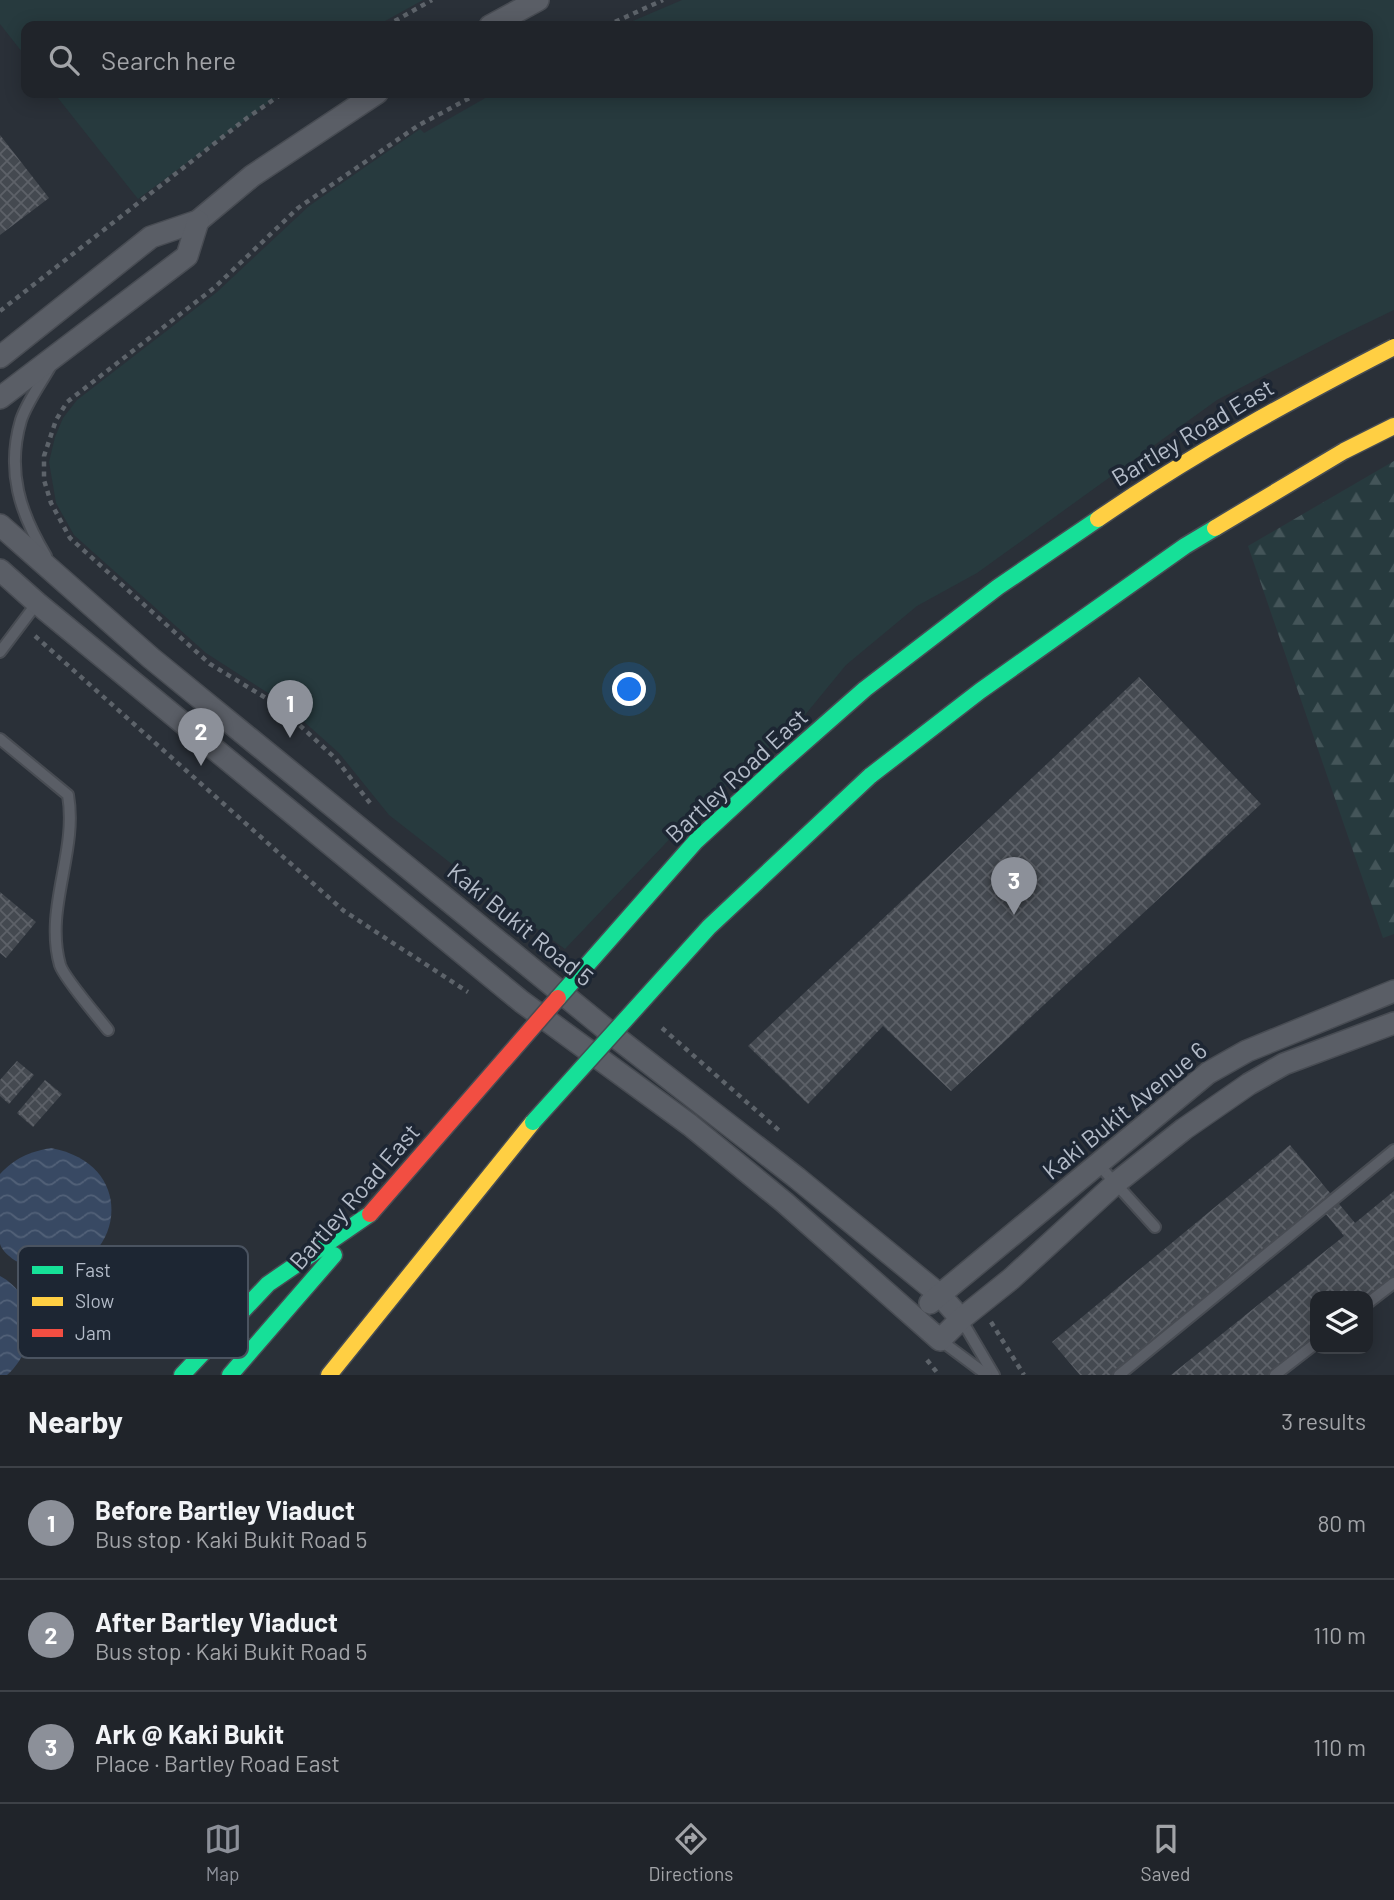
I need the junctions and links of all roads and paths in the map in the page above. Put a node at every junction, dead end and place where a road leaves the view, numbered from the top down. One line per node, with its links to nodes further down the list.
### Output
1 (432, 0): 4 (path)
2 (538, 0): 5 (street)
3 (663, 0): 6 (path)
4 (395, 21)
5 (499, 21)
6 (617, 21)
7 (276, 98): 11 (path)
8 (369, 98): 10 (street)
9 (470, 98): 23 (path)
10 (198, 221): 13 (street); 14 (street)
11 (0, 311)
12 (1394, 347): 34 (highway, Bartley Road East, bridge)
13 (0, 357)
14 (55, 358): 15 (street); 19 (lane)
15 (0, 398)
16 (1394, 426): 50 (highway, bridge)
17 (0, 525): 19 (street, Kaki Bukit Road 5)
18 (0, 570): 20 (street)
19 (54, 570): 37 (street, Kaki Bukit Road 5)
20 (37, 603): 21 (lane); 41 (street)
21 (0, 652)
22 (0, 739): 29 (lane)
23 (375, 809)
24 (467, 882): 25 (path)
25 (564, 954)
26 (1394, 991): 32 (street, Kaki Bukit Avenue 6)
27 (651, 1020): 30 (path)
28 (1394, 1023): 33 (street, Kaki Bukit Avenue 6)
29 (108, 1030)
30 (788, 1138)
31 (1394, 1150): 54 (lane)
32 (1098, 1164): 33 (lane); 37 (street, Kaki Bukit Avenue 6)
33 (1116, 1183): 35 (lane); 42 (street, Kaki Bukit Avenue 6)
34 (370, 1214): 39 (highway); 45 (highway, Bartley Road East)
35 (1155, 1227)
36 (1394, 1283): 38 (lane)
37 (940, 1295): 41 (street, Kaki Bukit Avenue 6); 42 (street, Kaki Bukit Road 5)
38 (1373, 1299)
39 (248, 1305)
40 (985, 1312): 53 (path)
41 (915, 1316): 43 (street)
42 (961, 1318): 43 (street, Kaki Bukit Avenue 6); 52 (lane, Kaki Bukit Road 5)
43 (940, 1340): 51 (lane)
44 (1310, 1348): 55 (lane)
45 (248, 1354)
46 (198, 1358): 48 (highway)
47 (245, 1358): 49 (highway, Bartley Road East)
48 (182, 1375)
49 (230, 1375)
50 (329, 1375)
51 (987, 1375)
52 (995, 1375)
53 (1024, 1375)
54 (1119, 1375)
55 (1275, 1375)

